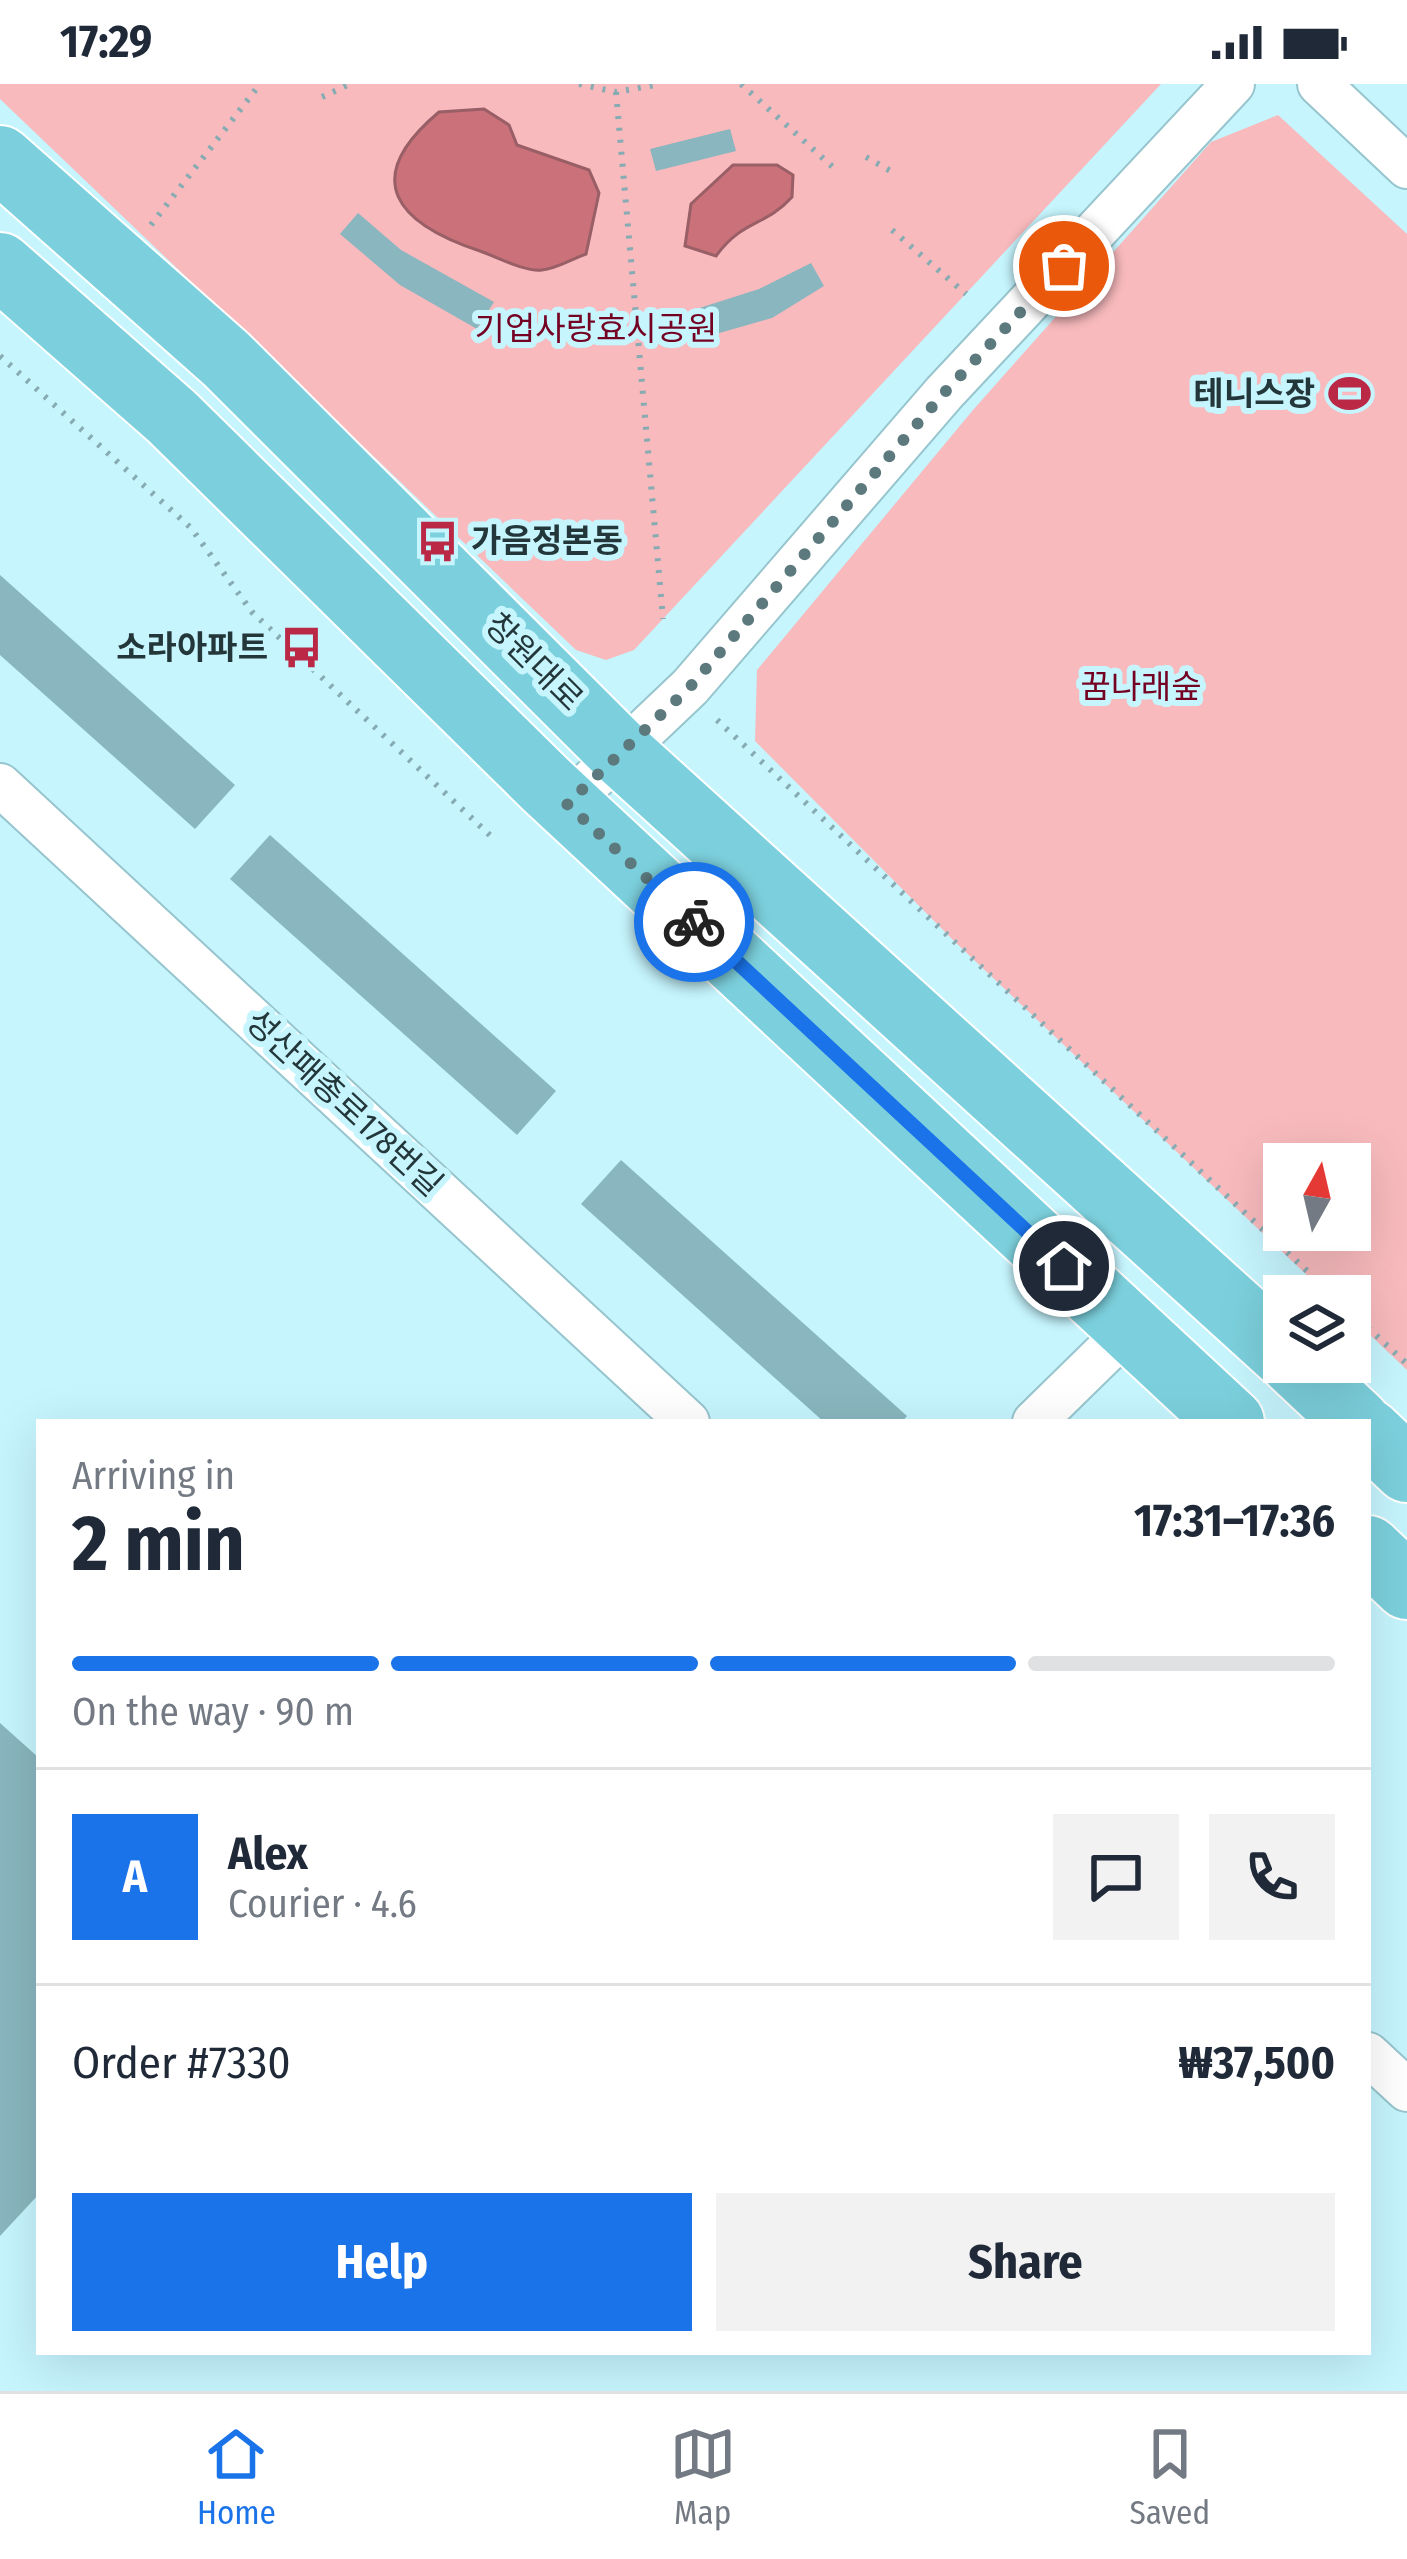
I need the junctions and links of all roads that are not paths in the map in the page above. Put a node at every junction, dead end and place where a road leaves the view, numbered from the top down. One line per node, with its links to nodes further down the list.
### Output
1 (1233, 84): 6 (street)
2 (1318, 84): 4 (street)
3 (0, 159): 6 (main road, 창원대로)
4 (1407, 167)
5 (0, 266): 8 (main road)
6 (620, 752): 8 (street); 10 (main road, 창원대로)
7 (0, 785): 12 (street, 성산패총로178번길)
8 (567, 804): 9 (main road)
9 (1130, 1328): 13 (street); 14 (main road)
10 (1263, 1335)
11 (1315, 1383): 15 (main road)
12 (685, 1419)
13 (1037, 1419)
14 (1229, 1419)
15 (1354, 1419)
16 (1371, 1435): 17 (main road)
17 (1407, 1469)
18 (1371, 1553): 19 (main road)
19 (1407, 1586)
20 (1371, 2057): 21 (street)
21 (1407, 2090)

